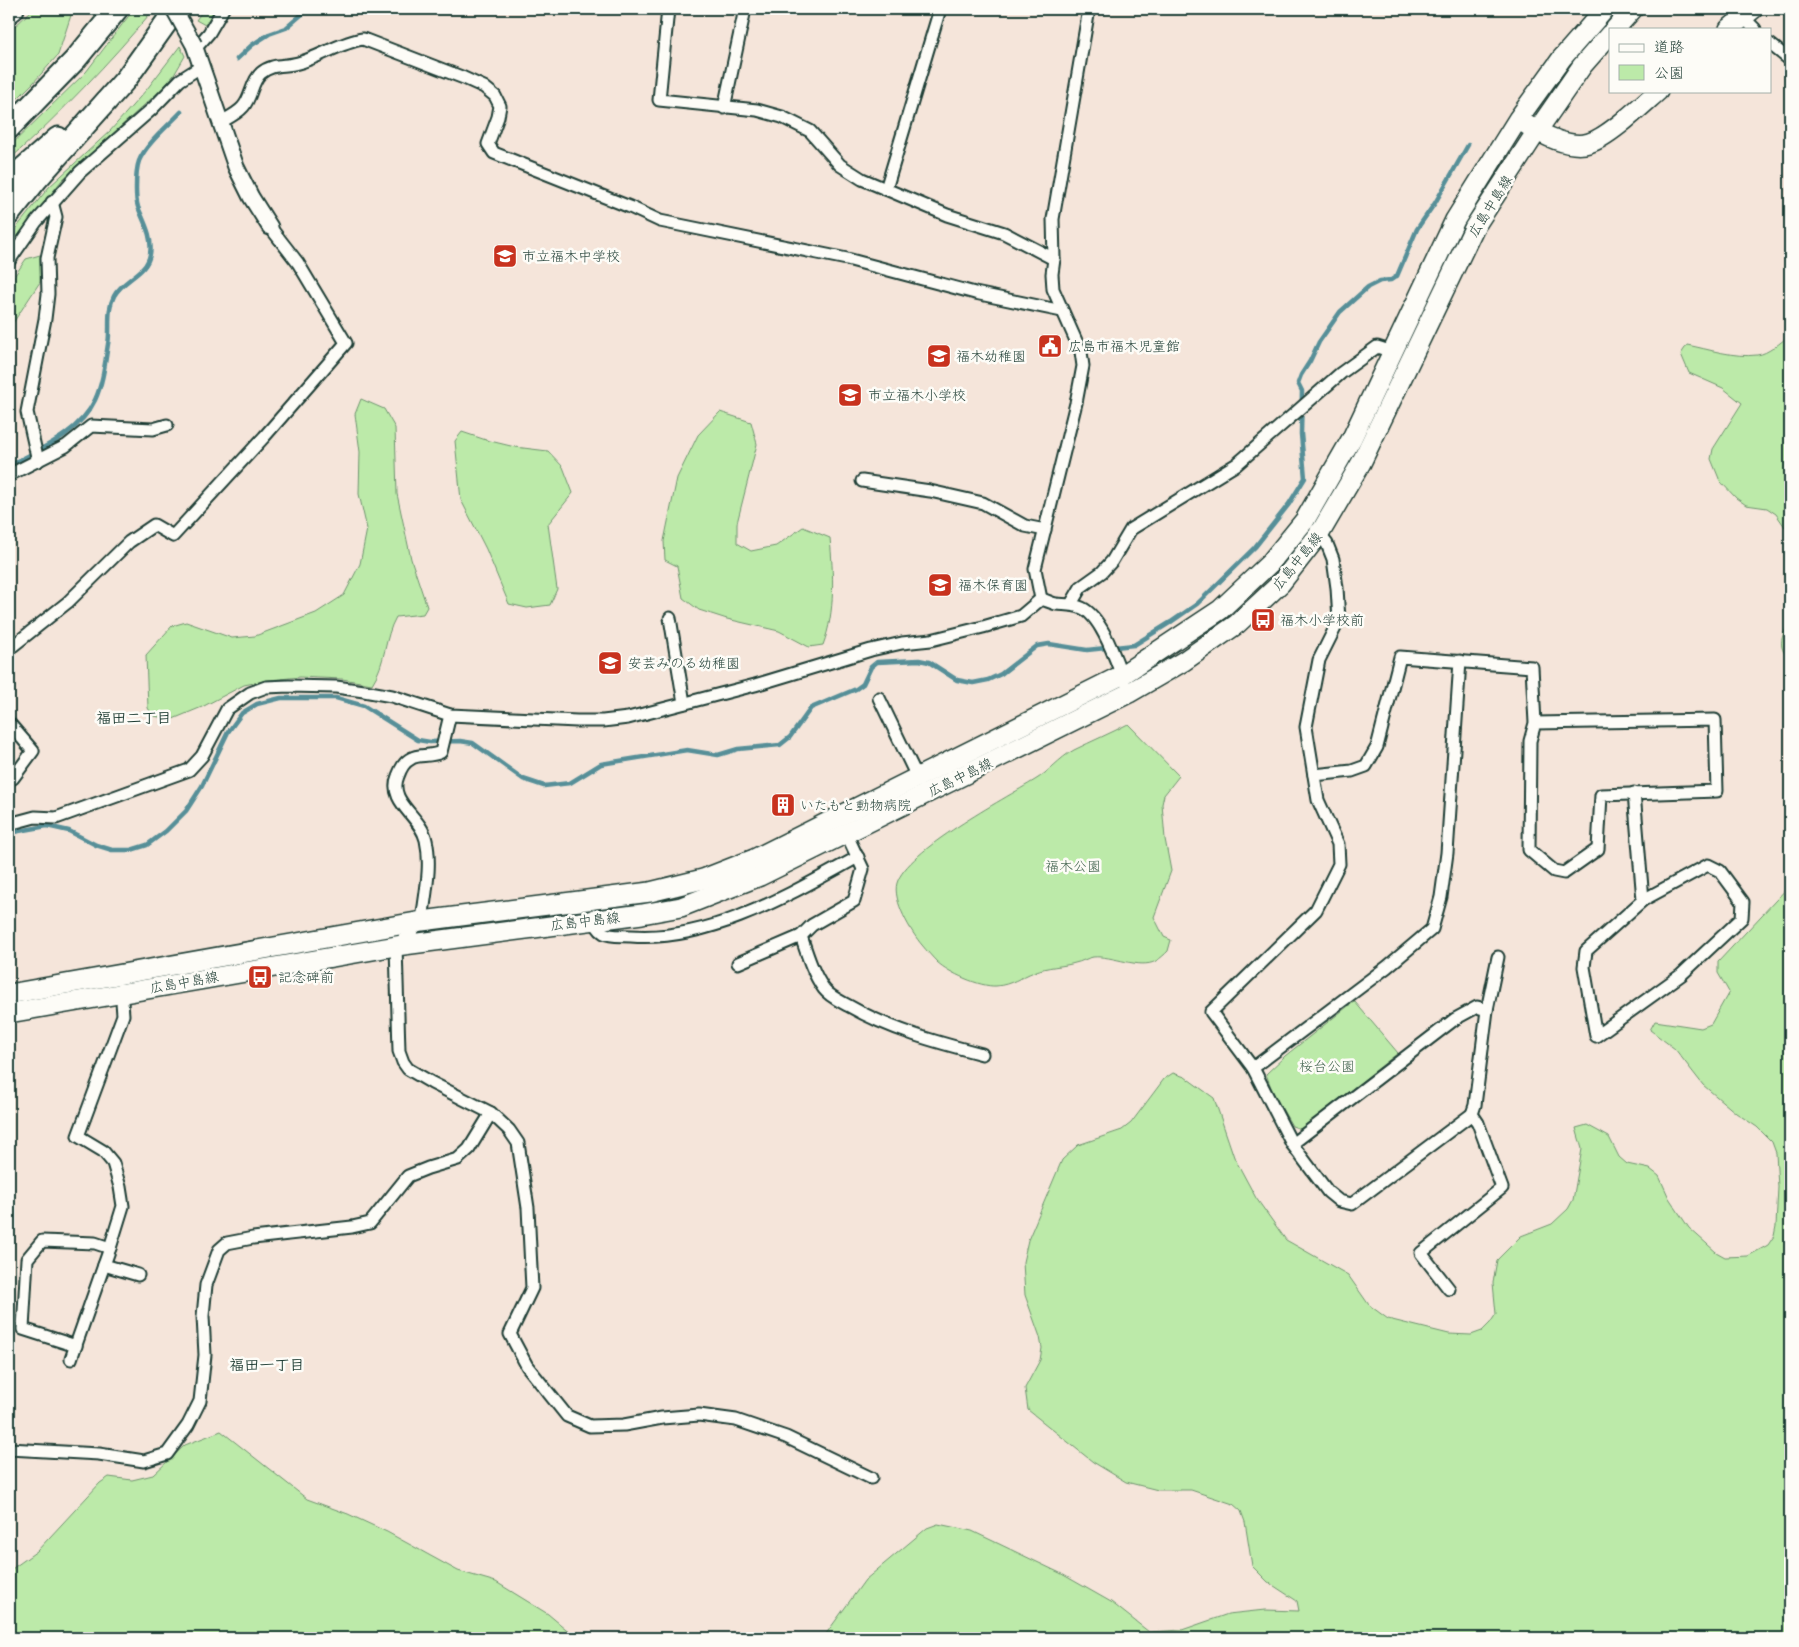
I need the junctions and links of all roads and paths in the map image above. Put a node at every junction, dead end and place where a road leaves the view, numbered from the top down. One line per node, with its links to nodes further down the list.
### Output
1 (13, 9): 11 (highway)
2 (117, 9): 22 (highway)
3 (174, 9): 15 (street, bridge); 24 (highway); 27 (highway)
4 (223, 9): 15 (street)
5 (668, 9): 19 (street)
6 (745, 9): 19 (street)
7 (940, 9): 25 (street)
8 (1089, 9): 29 (street)
9 (1605, 9): 20 (main road, 広島中島線)
10 (1632, 9): 12 (main road)
11 (9, 12)
12 (1616, 28)
13 (1609, 35): 23 (main road, 広島中島線)
14 (1772, 46): 16 (street)
15 (195, 47): 17 (street)
16 (1790, 60)
17 (202, 66): 21 (street); 26 (street)
18 (1657, 92): 23 (main road)
19 (724, 108): 25 (street)
20 (1518, 119): 23 (main road); 32 (main road, 広島中島線)
21 (221, 122): 28 (street); 31 (street)
22 (9, 128)
23 (1537, 131): 39 (main road, 広島中島線)
24 (9, 181)
25 (886, 189): 29 (street)
26 (52, 202): 30 (street); 34 (street)
27 (9, 214)
28 (270, 227): 43 (street)
29 (1054, 259): 31 (street)
30 (9, 261)
31 (1062, 311): 38 (street)
32 (1393, 352): 37 (main road, 広島中島線); 41 (street)
33 (167, 425): 34 (street)
34 (38, 461): 35 (street)
35 (9, 475)
36 (862, 481): 38 (street)
37 (1305, 520): 39 (street); 45 (main road, 広島中島線)
38 (1045, 530): 40 (street)
39 (1320, 534): 46 (main road, 広島中島線); 52 (street)
40 (1041, 599): 41 (street); 48 (street)
41 (1071, 604): 45 (street)
42 (670, 618): 48 (street)
43 (9, 649)
44 (1460, 661): 51 (street); 52 (street); 73 (street)
45 (1122, 675): 46 (street); 54 (main road, 広島中島線)
46 (1129, 693): 54 (main road, 広島中島線)
47 (879, 698): 54 (street)
48 (684, 703): 49 (street)
49 (450, 715): 56 (street); 62 (street)
50 (9, 723): 53 (street)
51 (1535, 723): 55 (street); 55 (street)
52 (1314, 774): 73 (street)
53 (9, 780)
54 (921, 786): 57 (main road, 広島中島線); 59 (main road, 広島中島線)
55 (1634, 793): 60 (street)
56 (9, 824)
57 (846, 833): 58 (street); 61 (main road, 広島中島線)
58 (858, 857): 61 (street); 64 (street)
59 (590, 900): 61 (street); 62 (main road, 広島中島線)
60 (1643, 900): 60 (street)
61 (594, 920): 65 (main road, 広島中島線)
62 (422, 921): 63 (main road, 広島中島線); 65 (street)
63 (392, 926): 65 (street); 68 (main road, 広島中島線)
64 (800, 936): 67 (street); 72 (street)
65 (396, 946): 68 (main road, 広島中島線); 74 (street)
66 (1498, 957): 70 (street)
67 (738, 963)
68 (120, 984): 69 (main road, 広島中島線); 71 (main road, 広島中島線); 77 (street)
69 (9, 994)
70 (1487, 1010): 75 (street); 76 (street)
71 (9, 1014)
72 (982, 1054)
73 (1253, 1068): 76 (street)
74 (491, 1113): 83 (street); 84 (street)
75 (1472, 1114): 76 (street); 80 (street)
76 (1292, 1144)
77 (110, 1248): 78 (street); 81 (street)
78 (104, 1265): 79 (street); 81 (street)
79 (138, 1275)
80 (1449, 1289)
81 (76, 1346): 82 (street)
82 (72, 1359)
83 (9, 1450)
84 (871, 1478)

